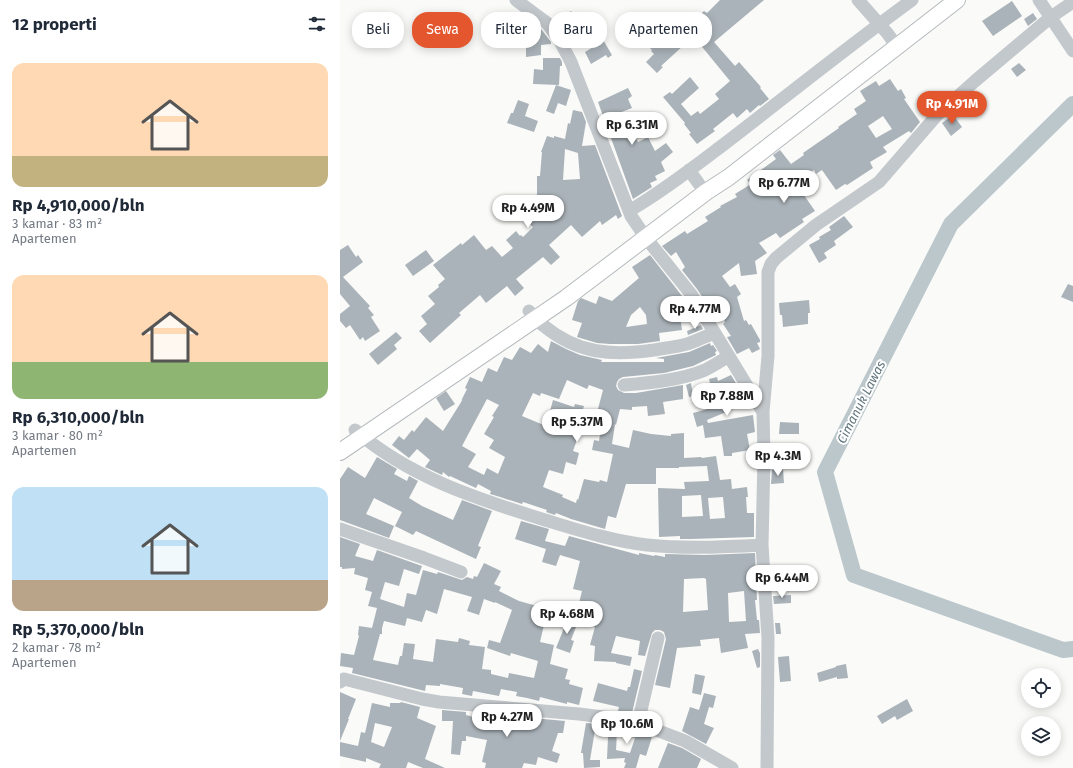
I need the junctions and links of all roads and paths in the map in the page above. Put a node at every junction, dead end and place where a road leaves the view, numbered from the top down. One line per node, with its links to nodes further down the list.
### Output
1 (516, 0): 13 (street)
2 (858, 0): 9 (street)
3 (912, 0): 9 (street)
4 (944, 0): 9 (main road)
5 (957, 0): 9 (main road)
6 (1039, 0): 8 (street)
7 (1073, 2): 8 (street)
8 (1051, 17): 10 (street); 18 (street)
9 (887, 34): 11 (street); 12 (main road)
10 (1073, 51)
11 (689, 170): 12 (street); 13 (street)
12 (702, 188): 13 (main road)
13 (640, 228): 14 (main road); 15 (street)
14 (536, 319): 15 (street); 19 (main road)
15 (715, 333): 16 (street)
16 (729, 356): 17 (street); 18 (street)
17 (624, 385)
18 (763, 412): 23 (street)
19 (363, 438): 20 (main road); 21 (main road); 23 (street)
20 (340, 440)
21 (340, 452)
22 (340, 529): 24 (street)
23 (762, 545): 29 (street)
24 (461, 572)
25 (658, 638): 27 (street)
26 (340, 682): 27 (street)
27 (638, 723): 28 (street)
28 (732, 768)
29 (767, 768)

